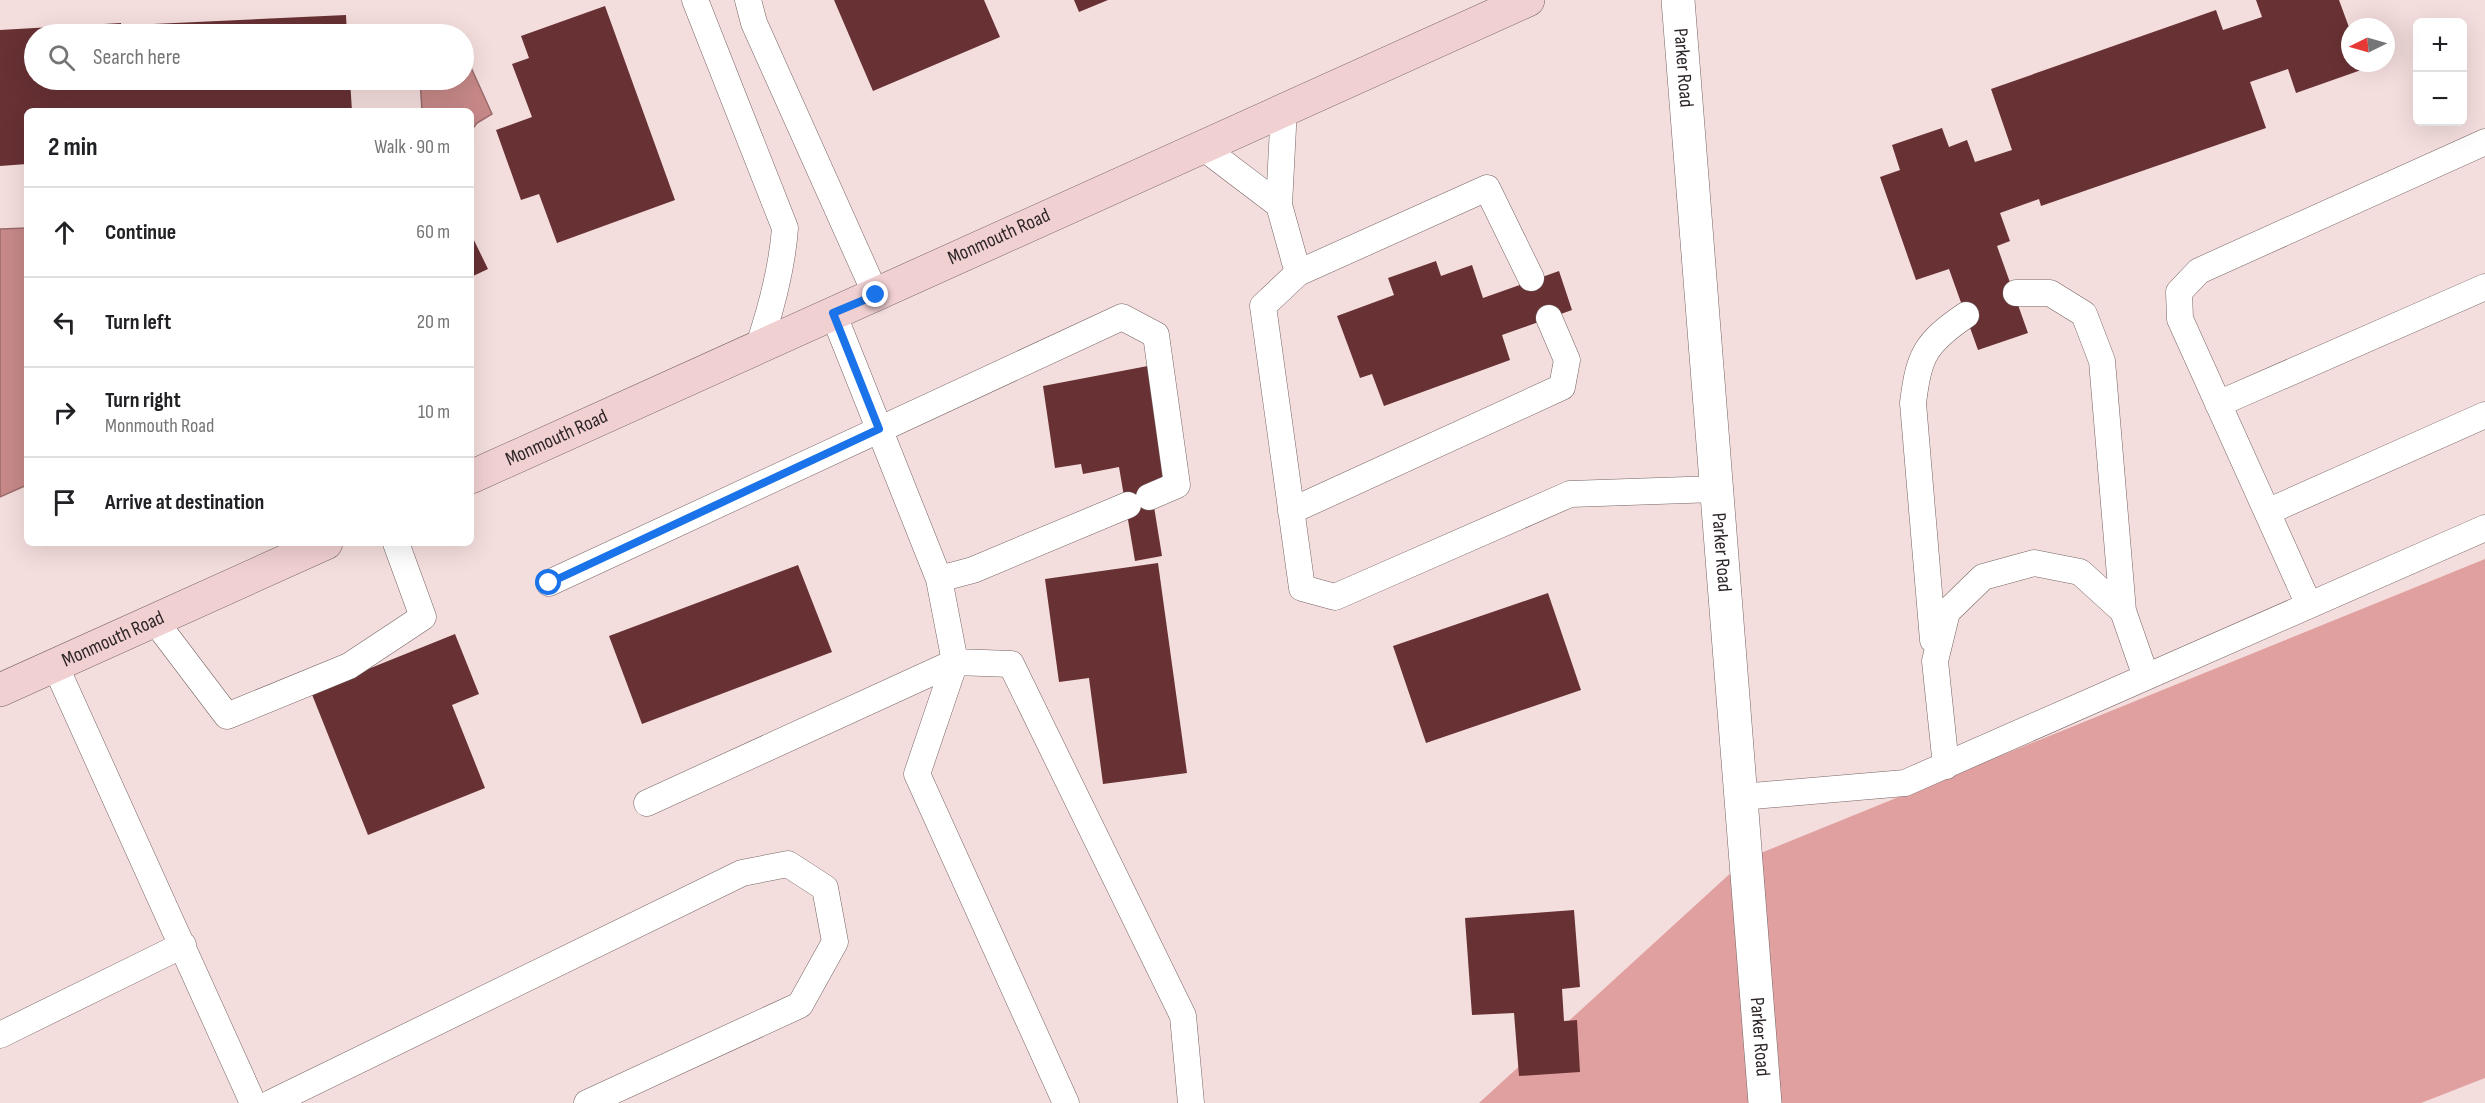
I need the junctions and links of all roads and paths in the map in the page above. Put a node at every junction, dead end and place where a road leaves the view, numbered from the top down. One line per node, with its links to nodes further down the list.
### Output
1 (695, 0): 17 (lane)
2 (748, 0): 13 (lane)
3 (1528, 0): 5 (main road, Monmouth Road)
4 (1678, 0): 22 (street, Parker Road)
5 (1284, 108): 7 (main road, Monmouth Road); 8 (lane)
6 (2485, 142): 18 (lane)
7 (1200, 145): 8 (lane); 13 (main road, Monmouth Road)
8 (1279, 205): 9 (lane)
9 (1298, 273): 10 (lane); 23 (lane)
10 (1531, 278)
11 (2485, 286): 18 (lane)
12 (2016, 293): 31 (lane)
13 (876, 295): 14 (main road, Monmouth Road)
14 (833, 313): 17 (main road, Monmouth Road); 20 (lane)
15 (1966, 315): 33 (lane)
16 (1549, 318): 23 (lane)
17 (759, 345): 21 (main road, Monmouth Road)
18 (2218, 404): 24 (lane)
19 (2485, 415): 24 (lane)
20 (879, 429): 28 (lane); 28 (lane); 29 (lane)
21 (474, 476)
22 (1716, 489): 23 (lane); 39 (street, Parker Road)
23 (1291, 512)
24 (2267, 512): 30 (lane)
25 (2485, 528): 30 (lane)
26 (319, 546): 32 (main road, Monmouth Road)
27 (397, 546): 32 (lane)
28 (939, 579): 34 (lane)
29 (549, 583)
30 (2309, 606): 36 (lane)
31 (2123, 611): 33 (lane); 36 (lane)
32 (155, 621): 35 (main road, Monmouth Road)
33 (1935, 661): 38 (lane)
34 (955, 662): 40 (lane); 46 (lane); 47 (lane)
35 (55, 666): 37 (main road, Monmouth Road); 41 (lane)
36 (2146, 677): 38 (lane)
37 (0, 690)
38 (1946, 765): 39 (lane)
39 (1741, 797): 48 (street, Parker Road)
40 (647, 803)
41 (183, 945): 42 (lane); 43 (lane)
42 (0, 1035)
43 (254, 1103)
44 (271, 1103): 45 (lane)
45 (587, 1103)
46 (1066, 1103)
47 (1191, 1103)
48 (1765, 1103)

